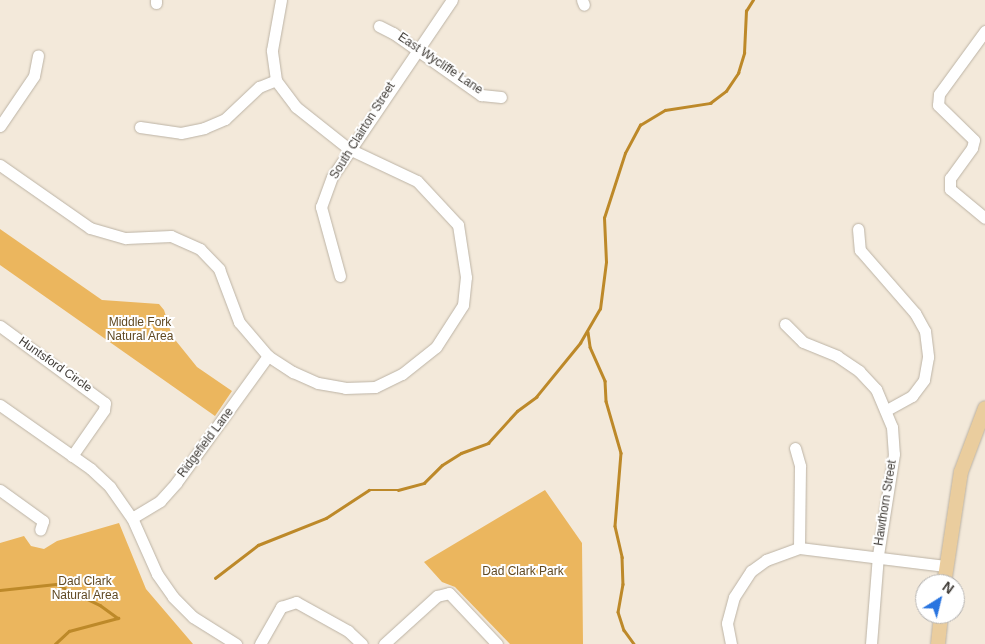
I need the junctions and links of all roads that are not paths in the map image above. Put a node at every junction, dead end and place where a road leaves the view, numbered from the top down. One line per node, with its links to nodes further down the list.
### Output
1 (281, 0): 7 (street)
2 (452, 0): 5 (street, South Clairton Street)
3 (379, 26): 5 (street, East Wycliffe Lane)
4 (985, 31): 13 (street)
5 (416, 49): 8 (street, East Wycliffe Lane); 11 (street, South Clairton Street)
6 (38, 55): 9 (street)
7 (276, 80): 10 (street); 11 (street)
8 (502, 97)
9 (0, 126)
10 (140, 127)
11 (350, 149): 15 (street, South Clairton Street); 18 (street)
12 (0, 165): 18 (street)
13 (985, 218)
14 (858, 229): 21 (street)
15 (340, 276)
16 (785, 324): 21 (street, Hawthorn Street)
17 (0, 326): 23 (street, Huntsford Circle)
18 (268, 356): 25 (street, Ridgefield Lane)
19 (0, 406): 23 (street)
20 (985, 408): 29 (main road)
21 (888, 410): 28 (street, Hawthorn Street)
22 (795, 448): 27 (street)
23 (72, 456): 25 (street)
24 (0, 490): 26 (street)
25 (132, 518): 32 (street)
26 (40, 530)
27 (799, 548): 28 (street); 37 (street)
28 (878, 555): 29 (street); 38 (street, Hawthorn Street)
29 (946, 566): 30 (main road)
30 (945, 574)
31 (940, 624): 39 (main road)
32 (236, 644)
33 (260, 644): 34 (street)
34 (362, 644)
35 (384, 644): 36 (street)
36 (497, 644)
37 (731, 644)
38 (871, 644)
39 (938, 644)

